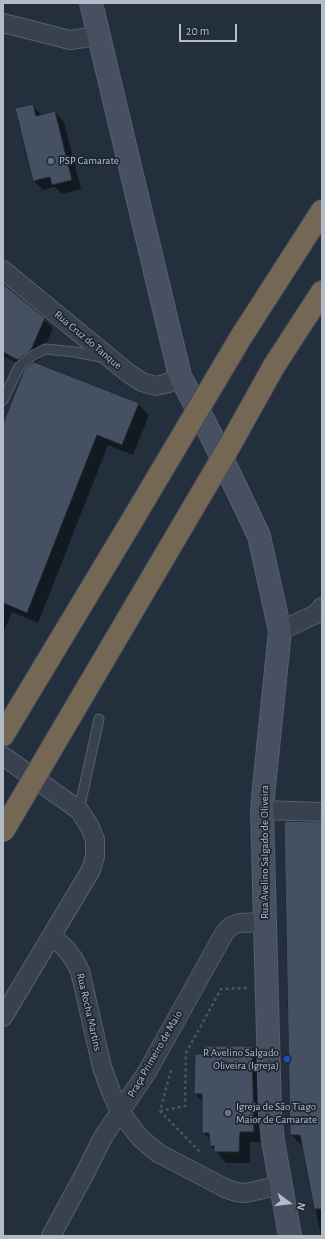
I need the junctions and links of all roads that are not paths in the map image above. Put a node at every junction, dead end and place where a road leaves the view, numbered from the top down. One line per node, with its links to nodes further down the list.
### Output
1 (91, 3): 3 (street, Rua Avelino Salgado de Oliveira)
2 (3, 23): 3 (street)
3 (98, 36): 10 (street, Rua Avelino Salgado de Oliveira)
4 (319, 214): 15 (highway, bridge)
5 (3, 270): 9 (street, Rua Cruz do Tanque)
6 (322, 292): 8 (highway)
7 (322, 314): 8 (highway)
8 (280, 357): 20 (highway, bridge)
9 (112, 360): 10 (street, Rua Cruz do Tanque); 11 (lane)
10 (180, 376): 13 (street, Rua Avelino Salgado de Oliveira)
11 (3, 400)
12 (320, 612): 13 (street)
13 (280, 631): 18 (street, Rua Avelino Salgado de Oliveira)
14 (99, 719): 17 (lane)
15 (3, 735)
16 (3, 756): 17 (street)
17 (79, 810): 22 (street)
18 (262, 810): 19 (street); 21 (street, Rua Avelino Salgado de Oliveira)
19 (322, 812)
20 (3, 831)
21 (265, 922): 24 (street, Praça Primeiro de Maio); 25 (street, Rua Avelino Salgado de Oliveira)
22 (52, 936): 23 (street); 24 (street, Rua Rocha Martins)
23 (3, 1017)
24 (120, 1112): 25 (street); 26 (street, Praça Primeiro de Maio)
25 (281, 1185): 27 (street, Rua Avelino Salgado de Oliveira)
26 (51, 1236)
27 (290, 1236)

